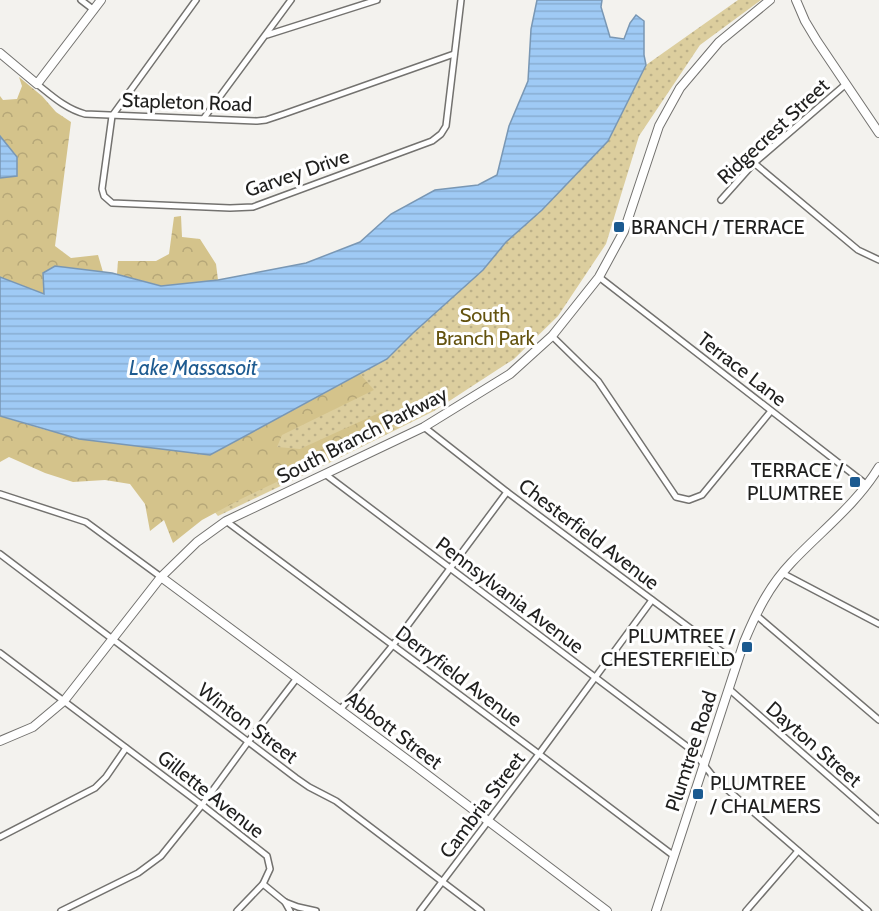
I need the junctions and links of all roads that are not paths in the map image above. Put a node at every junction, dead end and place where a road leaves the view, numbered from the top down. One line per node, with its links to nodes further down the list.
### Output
1 (81, 0): 9 (street)
2 (101, 0): 9 (street)
3 (196, 0): 15 (street)
4 (291, 0): 10 (street)
5 (376, 0): 10 (street)
6 (461, 0): 12 (street, Garvey Drive)
7 (770, 0): 21 (street, South Branch Parkway)
8 (796, 0): 14 (street)
9 (94, 10): 13 (street)
10 (265, 35): 16 (street)
11 (0, 53): 13 (street, Stapleton Road)
12 (454, 54): 15 (street, Garvey Drive); 16 (street, Stapleton Road)
13 (37, 84): 15 (street, Stapleton Road)
14 (846, 84): 17 (street); 18 (street, Ridgecrest Street)
15 (112, 116): 16 (street, Stapleton Road)
16 (204, 118)
17 (879, 133)
18 (754, 163): 19 (street, Ridgecrest Street); 20 (street)
19 (721, 200)
20 (879, 260)
21 (599, 277): 22 (street, South Branch Parkway); 23 (street, Terrace Lane)
22 (552, 336): 23 (street); 24 (street, South Branch Parkway)
23 (771, 411): 27 (street, Terrace Lane)
24 (424, 427): 26 (street, South Branch Parkway); 28 (street, Chesterfield Avenue)
25 (878, 469): 27 (street, Plumtree Road)
26 (325, 474): 30 (street, South Branch Parkway); 32 (street, Pennsylvania Avenue)
27 (867, 485): 33 (street, Plumtree Road)
28 (507, 492): 32 (street); 35 (street, Chesterfield Avenue)
29 (0, 494): 34 (street)
30 (226, 521): 34 (street, South Branch Parkway); 39 (street, Derryfield Avenue)
31 (0, 554): 38 (street, Winton Street)
32 (450, 568): 39 (street); 42 (street, Pennsylvania Avenue)
33 (782, 573): 36 (street, Plumtree Road); 37 (street)
34 (161, 577): 38 (street, South Branch Parkway); 43 (street, Abbott Street)
35 (652, 600): 41 (street, Chesterfield Avenue); 42 (street, Cambria Street)
36 (756, 615): 41 (street, Plumtree Road); 47 (street)
37 (879, 624)
38 (112, 640): 45 (street, South Branch Parkway); 49 (street, Winton Street)
39 (393, 645): 46 (street); 51 (street, Derryfield Avenue)
40 (0, 653): 45 (street, Gillette Avenue)
41 (737, 663): 44 (street, Plumtree Road)
42 (595, 677): 51 (street, Cambria Street); 52 (street, Pennsylvania Avenue)
43 (297, 678): 46 (street, Abbott Street); 49 (street)
44 (729, 689): 52 (street, Plumtree Road); 54 (street, Dayton Street)
45 (64, 701): 48 (street, South Branch Parkway); 50 (street, Gillette Avenue)
46 (340, 710): 55 (street, Abbott Street)
47 (879, 720)
48 (0, 741)
49 (248, 742): 53 (street); 59 (street, Winton Street)
50 (126, 748): 53 (street, Gillette Avenue); 56 (street)
51 (539, 754): 55 (street, Cambria Street); 58 (street, Derryfield Avenue)
52 (704, 764): 57 (street, Pennsylvania Avenue); 58 (street, Plumtree Road)
53 (202, 805): 60 (street, Gillette Avenue); 63 (street)
54 (879, 820)
55 (488, 821): 59 (street, Cambria Street); 69 (street, Abbott Street)
56 (0, 837)
57 (798, 850): 62 (street); 71 (street, Pennsylvania Avenue)
58 (674, 856): 70 (street, Plumtree Road)
59 (443, 882): 67 (street, Cambria Street); 68 (street, Winton Street)
60 (262, 884): 61 (street); 64 (street)
61 (285, 902): 65 (street); 66 (street)
62 (748, 910)
63 (61, 911)
64 (237, 911)
65 (290, 911)
66 (316, 911)
67 (420, 911)
68 (481, 911)
69 (607, 911)
70 (656, 911)
71 (868, 911)

